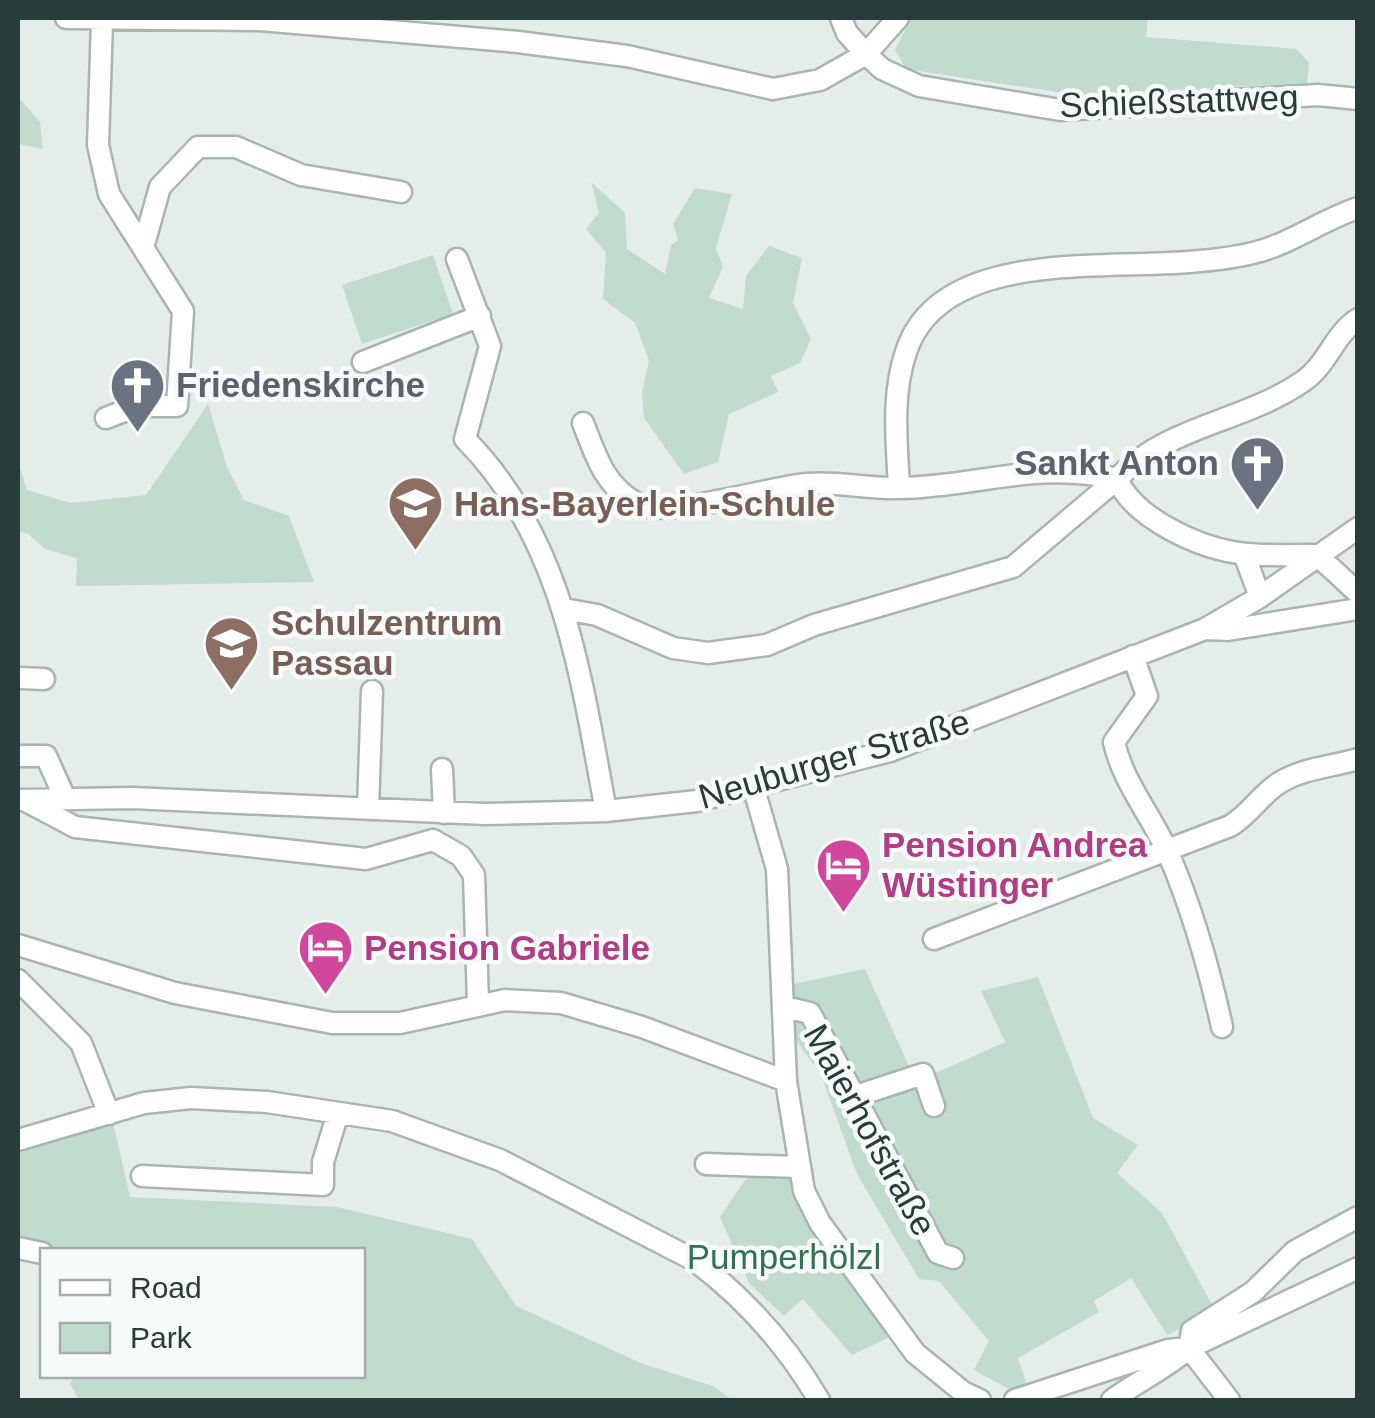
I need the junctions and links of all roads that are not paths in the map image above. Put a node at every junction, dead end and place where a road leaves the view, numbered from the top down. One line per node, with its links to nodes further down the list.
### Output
1 (66, 18): 6 (street)
2 (504, 18): 7 (street)
3 (841, 18): 8 (street)
4 (898, 18): 8 (street)
5 (260, 19): 6 (street); 7 (street)
6 (102, 20): 14 (street)
7 (502, 40): 8 (street)
8 (866, 54): 9 (street, Schießstattweg)
9 (1358, 99)
10 (228, 136): 11 (street)
11 (198, 147): 12 (street); 14 (street)
12 (401, 192)
13 (1358, 208): 22 (street)
14 (144, 244): 19 (street)
15 (457, 259): 16 (street)
16 (480, 316): 18 (street); 28 (street)
17 (1358, 319): 21 (street)
18 (363, 362)
19 (106, 418)
20 (583, 424): 22 (street)
21 (1116, 479): 22 (street); 24 (street); 28 (street)
22 (900, 488)
23 (1358, 528): 25 (street, Neuburger Straße)
24 (1244, 554): 25 (street); 27 (street)
25 (1317, 555): 26 (street); 27 (street, Neuburger Straße)
26 (1358, 593)
27 (1260, 597): 30 (street, Neuburger Straße)
28 (564, 609): 42 (street)
29 (1358, 609): 30 (street)
30 (1206, 628): 31 (street, Neuburger Straße)
31 (1133, 656): 38 (street, Neuburger Straße); 45 (street)
32 (18, 678): 33 (street)
33 (44, 679)
34 (372, 691): 41 (street)
35 (18, 756): 39 (street)
36 (1358, 759): 45 (street)
37 (442, 769): 43 (street)
38 (754, 789): 42 (street, Neuburger Straße); 50 (street, Maierhofstraße)
39 (64, 796): 40 (street, Neuburger Straße); 41 (street, Neuburger Straße)
40 (20, 800): 44 (street, Neuburger Straße)
41 (368, 809): 43 (street, Neuburger Straße)
42 (606, 810): 43 (street, Neuburger Straße)
43 (438, 812): 44 (street)
44 (432, 840): 49 (street)
45 (1168, 852): 46 (street); 51 (street)
46 (934, 940)
47 (18, 945): 49 (street)
48 (18, 980): 55 (street)
49 (478, 1003): 52 (street)
50 (784, 1007): 52 (street, Maierhofstraße); 53 (street, Maierhofstraße)
51 (1222, 1027)
52 (786, 1082): 59 (street, Maierhofstraße)
53 (853, 1097): 54 (street); 62 (street, Maierhofstraße)
54 (934, 1106)
55 (109, 1114): 56 (street); 57 (street)
56 (338, 1114): 60 (street); 66 (street)
57 (18, 1140)
58 (706, 1164): 59 (street)
59 (797, 1167): 67 (street, Maierhofstraße)
60 (142, 1176)
61 (1358, 1216): 64 (street)
62 (953, 1258)
63 (1358, 1268): 64 (street)
64 (1189, 1348): 65 (street); 69 (street); 70 (street)
65 (1039, 1397): 68 (street)
66 (819, 1400)
67 (980, 1400)
68 (1015, 1400)
69 (1112, 1400)
70 (1229, 1400)

